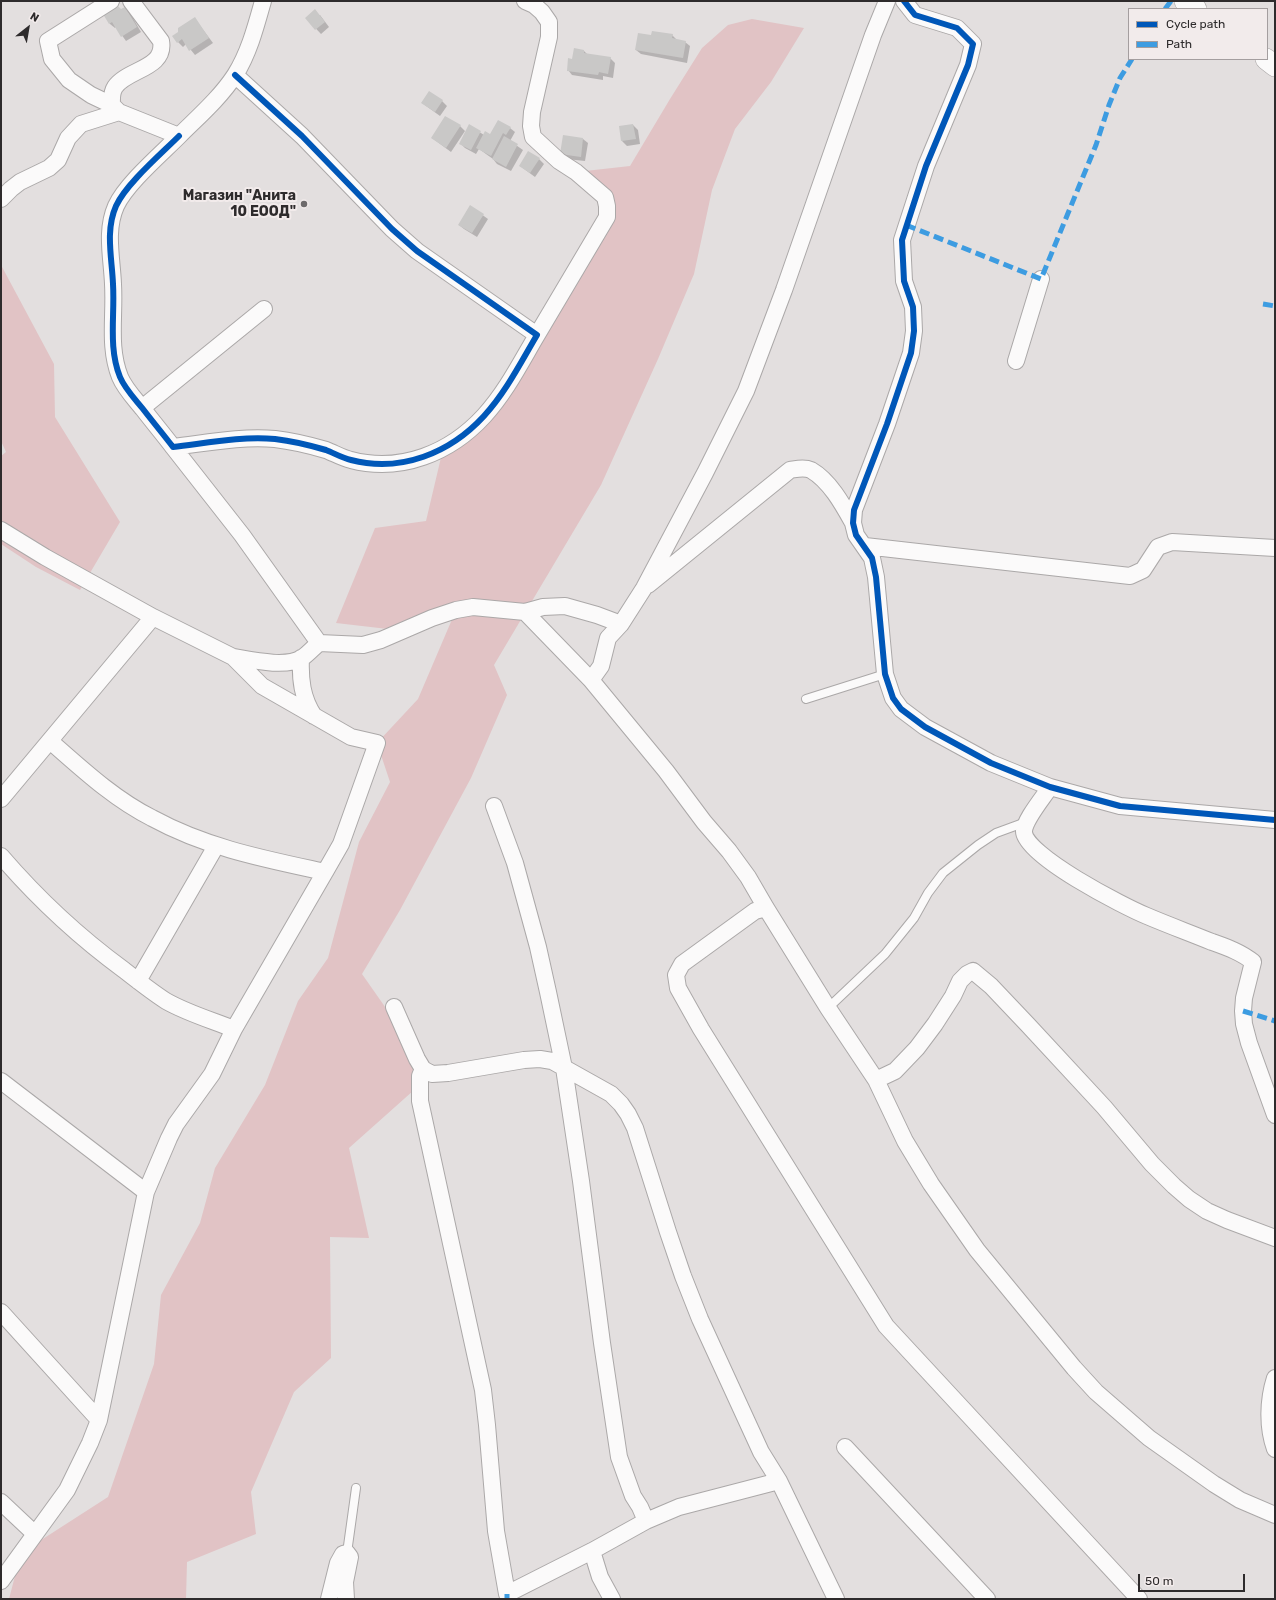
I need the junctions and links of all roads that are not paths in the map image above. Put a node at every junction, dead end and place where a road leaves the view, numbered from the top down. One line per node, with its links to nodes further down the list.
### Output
1 (111, 1): 10 (street)
2 (131, 1): 10 (street)
3 (264, 1): 9 (street)
4 (525, 1): 15 (street)
5 (887, 1): 23 (street)
6 (904, 1): 19 (street)
7 (1185, 1): 8 (street)
8 (1195, 8)
9 (235, 75): 11 (street); 15 (street)
10 (116, 109): 11 (street); 12 (street)
11 (179, 136): 17 (street)
12 (1, 199)
13 (1041, 279): 16 (street)
14 (264, 309): 17 (street)
15 (537, 335): 18 (street)
16 (1016, 361)
17 (142, 408): 18 (street)
18 (173, 447): 27 (street)
19 (853, 523): 21 (street); 23 (street)
20 (1, 530): 25 (street)
21 (865, 546): 22 (street); 30 (street)
22 (1275, 548)
23 (644, 588): 26 (street)
24 (525, 612): 26 (street); 27 (street); 31 (street)
25 (153, 617): 28 (street); 34 (street)
26 (620, 624): 31 (street)
27 (319, 643): 29 (street)
28 (233, 657): 29 (street); 33 (street)
29 (301, 658): 33 (street)
30 (886, 674): 32 (lane); 35 (street)
31 (591, 680): 43 (street)
32 (806, 699)
33 (315, 717): 42 (street)
34 (50, 741): 36 (street); 40 (street)
35 (1050, 787): 38 (street); 39 (street)
36 (1, 800)
37 (494, 806): 48 (street)
38 (1275, 820)
39 (1028, 822): 46 (lane); 52 (street)
40 (216, 846): 42 (street); 44 (street)
41 (1, 856): 44 (street)
42 (325, 872): 47 (street)
43 (766, 908): 46 (street); 74 (street)
44 (138, 981): 47 (street)
45 (394, 1007): 49 (street)
46 (828, 1008): 50 (street)
47 (234, 1029): 53 (street)
48 (564, 1068): 49 (street); 60 (street); 64 (street)
49 (423, 1069): 66 (street)
50 (876, 1080): 54 (street); 63 (street)
51 (1, 1081): 53 (street)
52 (1275, 1115)
53 (146, 1192): 57 (street)
54 (1275, 1238)
55 (1, 1312): 57 (street)
56 (1275, 1378): 59 (street)
57 (99, 1420): 65 (street)
58 (845, 1447): 73 (street)
59 (1275, 1449)
60 (779, 1481): 64 (street); 72 (street)
61 (356, 1488): 67 (lane)
62 (1, 1502): 65 (street)
63 (1275, 1515)
64 (646, 1521): 66 (street)
65 (35, 1534): 68 (street)
66 (592, 1551): 71 (street)
67 (347, 1553): 69 (street); 70 (street)
68 (1, 1581)
69 (329, 1599)
70 (346, 1599)
71 (612, 1599)
72 (836, 1599)
73 (987, 1599)
74 (1138, 1599)

